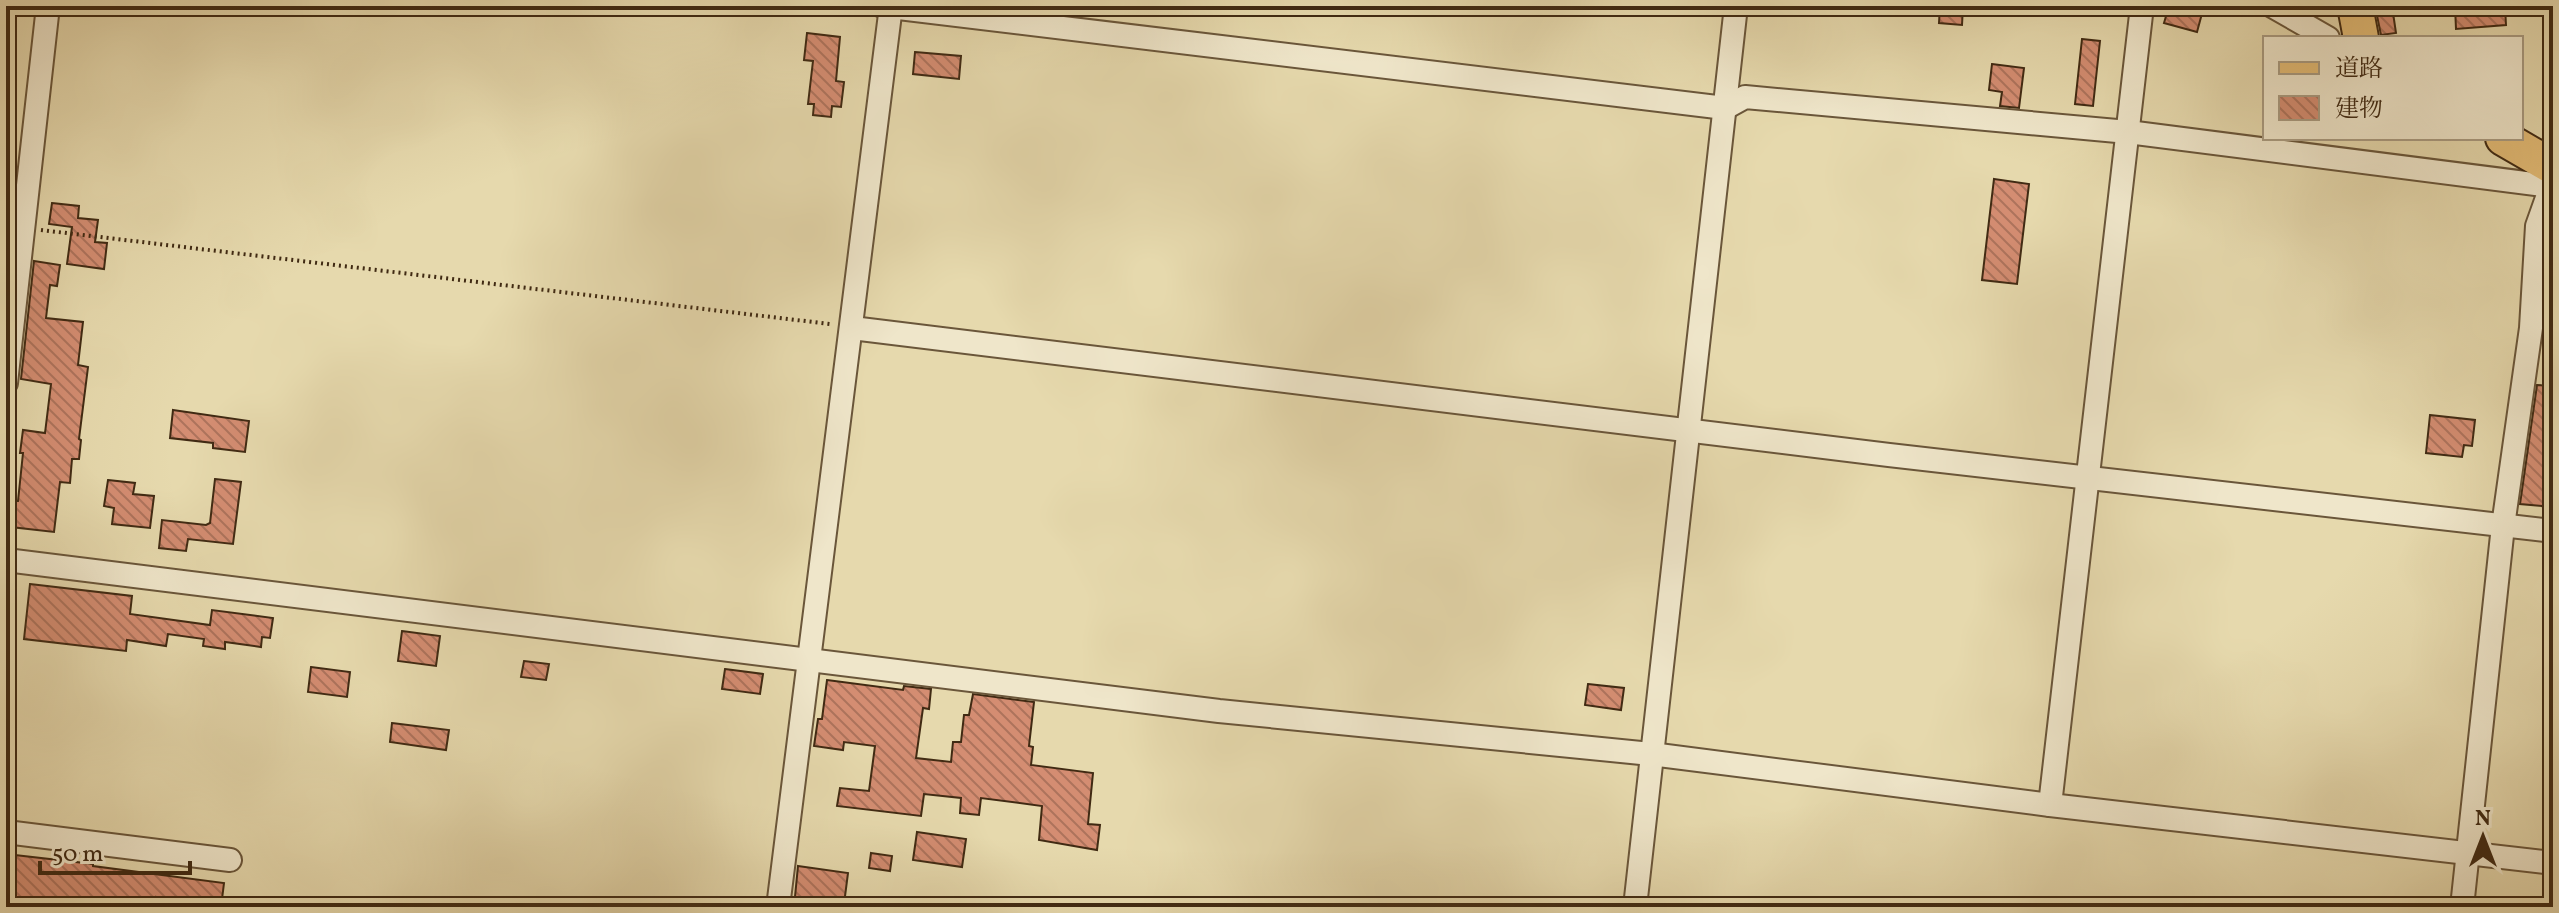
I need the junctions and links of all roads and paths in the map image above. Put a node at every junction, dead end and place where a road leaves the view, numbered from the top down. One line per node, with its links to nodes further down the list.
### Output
1 (48, 6): 14 (street)
2 (882, 6): 3 (street)
3 (891, 6): 10 (street); 15 (street)
4 (1736, 6): 10 (street)
5 (2142, 6): 11 (street)
6 (2272, 6): 8 (street)
7 (2355, 6): 9 (main road)
8 (2324, 36)
9 (2361, 36)
10 (1725, 108): 11 (street); 17 (street)
11 (2128, 132): 13 (street); 18 (street)
12 (2505, 140): 13 (main road)
13 (2552, 178): 19 (street)
14 (23, 228): 15 (path); 16 (street)
15 (852, 328): 17 (street); 22 (street)
16 (6, 383)
17 (1690, 429): 18 (street); 23 (street)
18 (2090, 477): 19 (street); 24 (street)
19 (2503, 526): 20 (street); 26 (street)
20 (2553, 531)
21 (6, 560): 22 (street)
22 (808, 658): 23 (street); 29 (street)
23 (1651, 754): 24 (street); 30 (street)
24 (2050, 805): 26 (street)
25 (6, 832): 27 (street)
26 (2468, 853): 28 (street); 31 (street)
27 (230, 860)
28 (2553, 863)
29 (778, 907)
30 (1635, 907)
31 (2462, 907)

